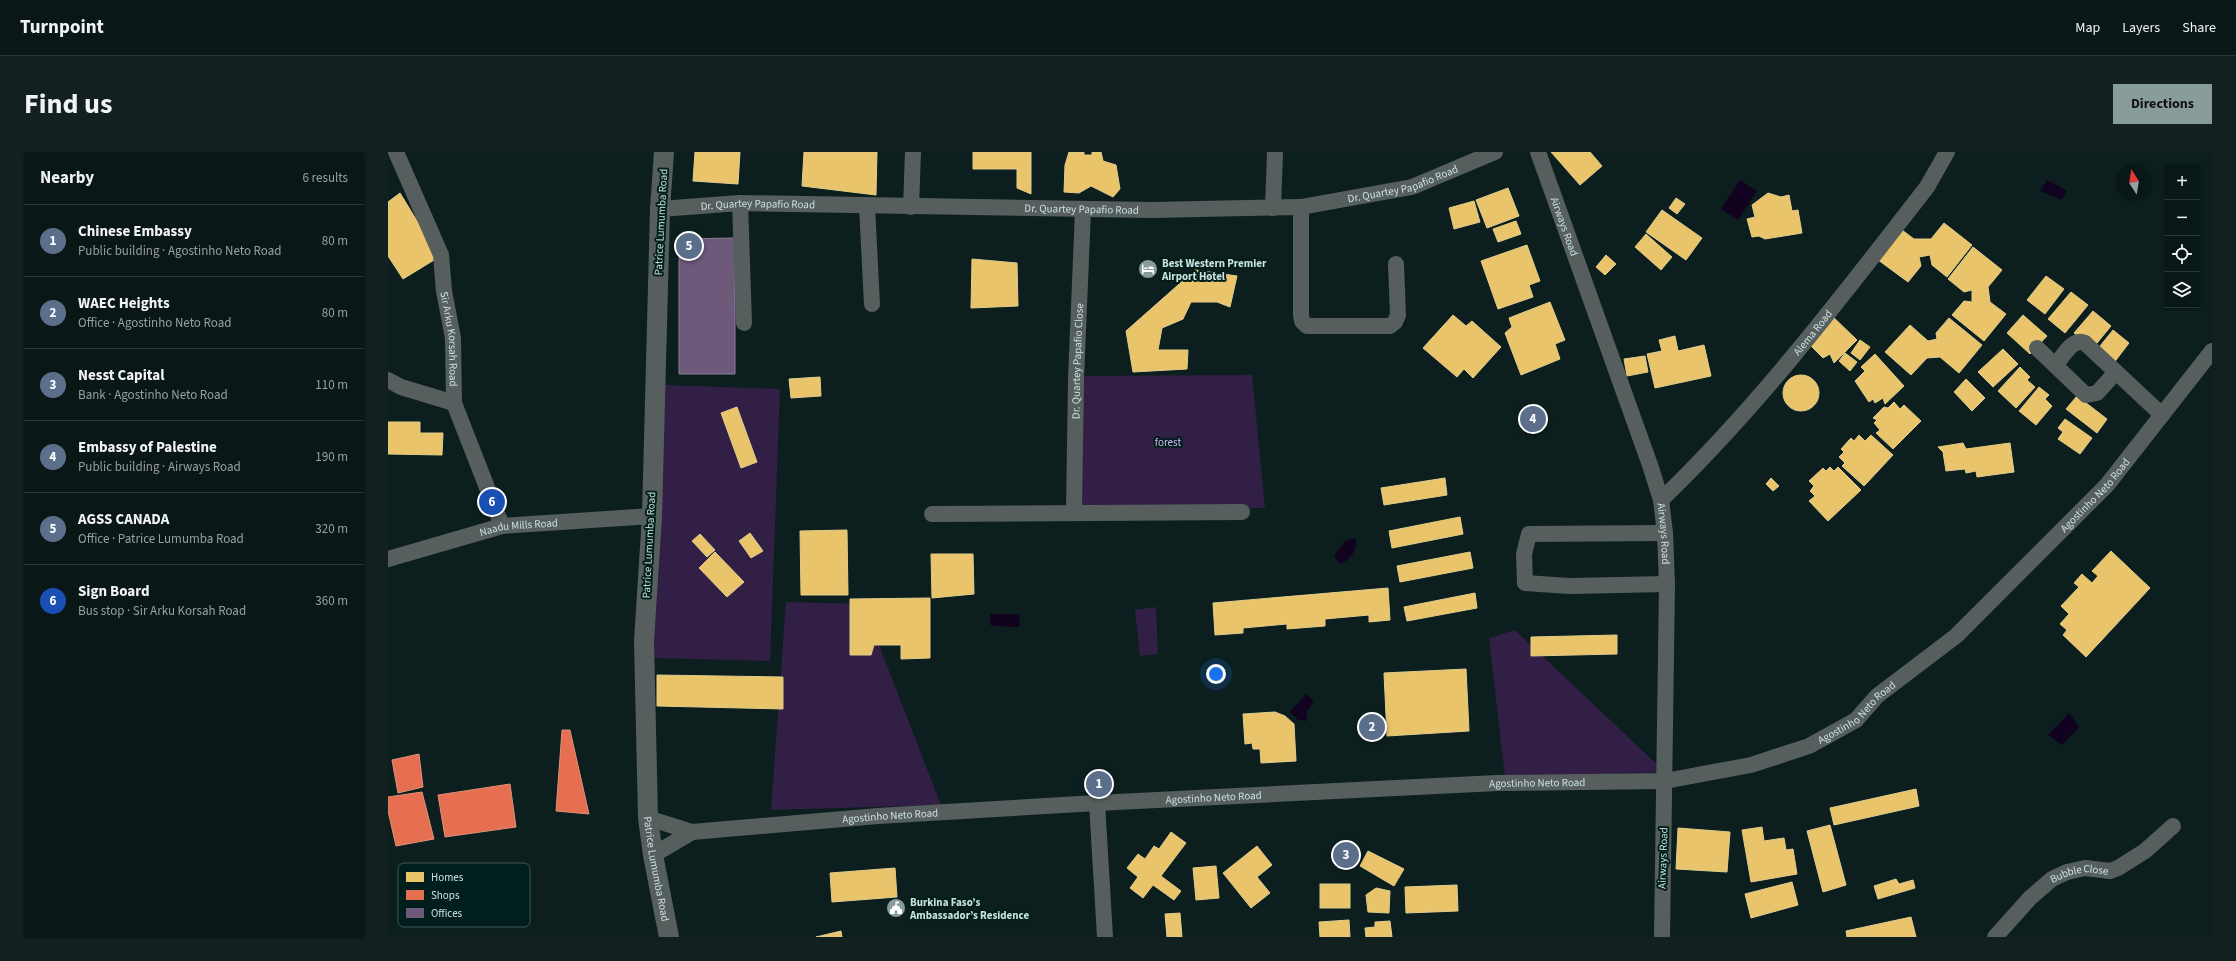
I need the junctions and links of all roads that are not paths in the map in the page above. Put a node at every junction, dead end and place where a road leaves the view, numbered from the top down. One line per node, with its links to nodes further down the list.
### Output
1 (396, 152): 23 (street, Sir Arku Korsah Road)
2 (664, 152): 13 (street, Patrice Lumumba Road)
3 (913, 152): 10 (street)
4 (1275, 152): 12 (street)
5 (1495, 152): 11 (street, Dr. Quartey Papafio Road)
6 (1538, 152): 25 (street, Airways Road)
7 (1947, 152): 25 (street, Alema Road)
8 (740, 203): 9 (street, Dr. Quartey Papafio Road); 13 (street, Dr. Quartey Papafio Road); 17 (street)
9 (867, 206): 10 (street, Dr. Quartey Papafio Road); 16 (street)
10 (910, 207): 14 (street, Dr. Quartey Papafio Road)
11 (1302, 207): 12 (street, Dr. Quartey Papafio Road); 15 (street)
12 (1273, 208): 14 (street, Dr. Quartey Papafio Road)
13 (660, 209): 29 (street, Patrice Lumumba Road)
14 (1083, 210): 26 (street, Dr. Quartey Papafio Close)
15 (1396, 264)
16 (872, 304)
17 (744, 323)
18 (2038, 348): 20 (street)
19 (2212, 350): 24 (street, Agostinho Neto Road)
20 (2056, 365): 21 (street); 21 (street)
21 (2116, 372): 24 (street)
22 (388, 380): 23 (street)
23 (454, 404): 30 (street, Sir Arku Korsah Road)
24 (2162, 415): 34 (street, Agostinho Neto Road)
25 (1661, 500): 31 (street, Airways Road)
26 (1074, 512): 27 (street); 28 (street)
27 (1242, 512)
28 (932, 514)
29 (652, 516): 30 (street, Naadu Mills Road); 36 (street, Patrice Lumumba Road)
30 (502, 526): 32 (street, Naadu Mills Road)
31 (1665, 533): 33 (street, Airways Road); 33 (street)
32 (388, 559)
33 (1667, 584): 34 (street, Airways Road)
34 (1665, 781): 35 (street, Agostinho Neto Road); 42 (street, Airways Road)
35 (1097, 803): 38 (street, Agostinho Neto Road); 41 (street)
36 (648, 818): 38 (street, Agostinho Neto Road); 39 (street, Patrice Lumumba Road)
37 (2173, 826): 43 (street, Bubble Close)
38 (692, 832): 39 (street, Agostinho Neto Road)
39 (653, 855): 40 (street, Patrice Lumumba Road)
40 (669, 937)
41 (1105, 937)
42 (1662, 937)
43 (1995, 937)

